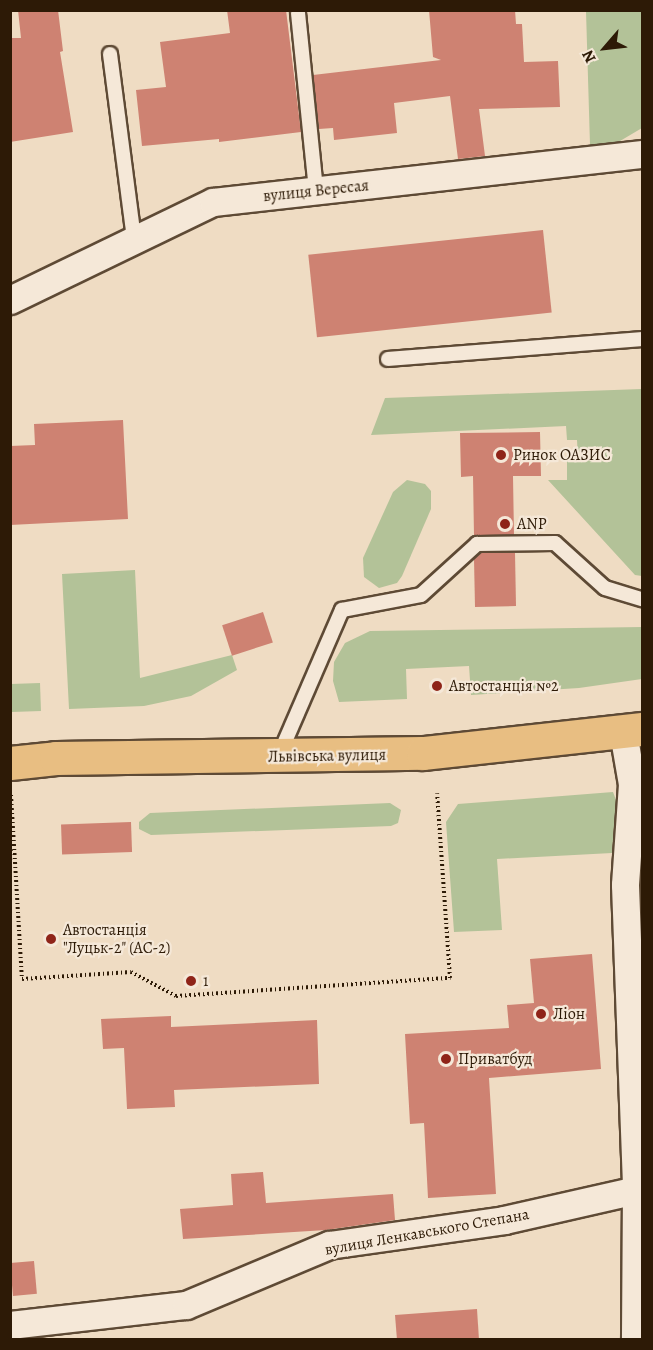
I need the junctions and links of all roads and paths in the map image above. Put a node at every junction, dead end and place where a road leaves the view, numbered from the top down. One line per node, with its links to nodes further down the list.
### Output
1 (298, 13): 4 (lane)
2 (110, 54): 5 (lane)
3 (642, 154): 4 (street, вулиця Вересая)
4 (316, 191): 5 (street, вулиця Вересая)
5 (134, 240): 6 (street, вулиця Вересая)
6 (10, 300)
7 (642, 339): 8 (lane)
8 (388, 359)
9 (642, 599): 11 (lane)
10 (633, 731): 11 (main road, Львівська вулиця); 15 (street)
11 (278, 757): 12 (main road, Львівська вулиця)
12 (10, 763)
13 (10, 792): 14 (path)
14 (437, 793)
15 (638, 1179): 16 (street, вулиця Ленкавського Степана); 17 (street)
16 (10, 1325)
17 (635, 1340)

